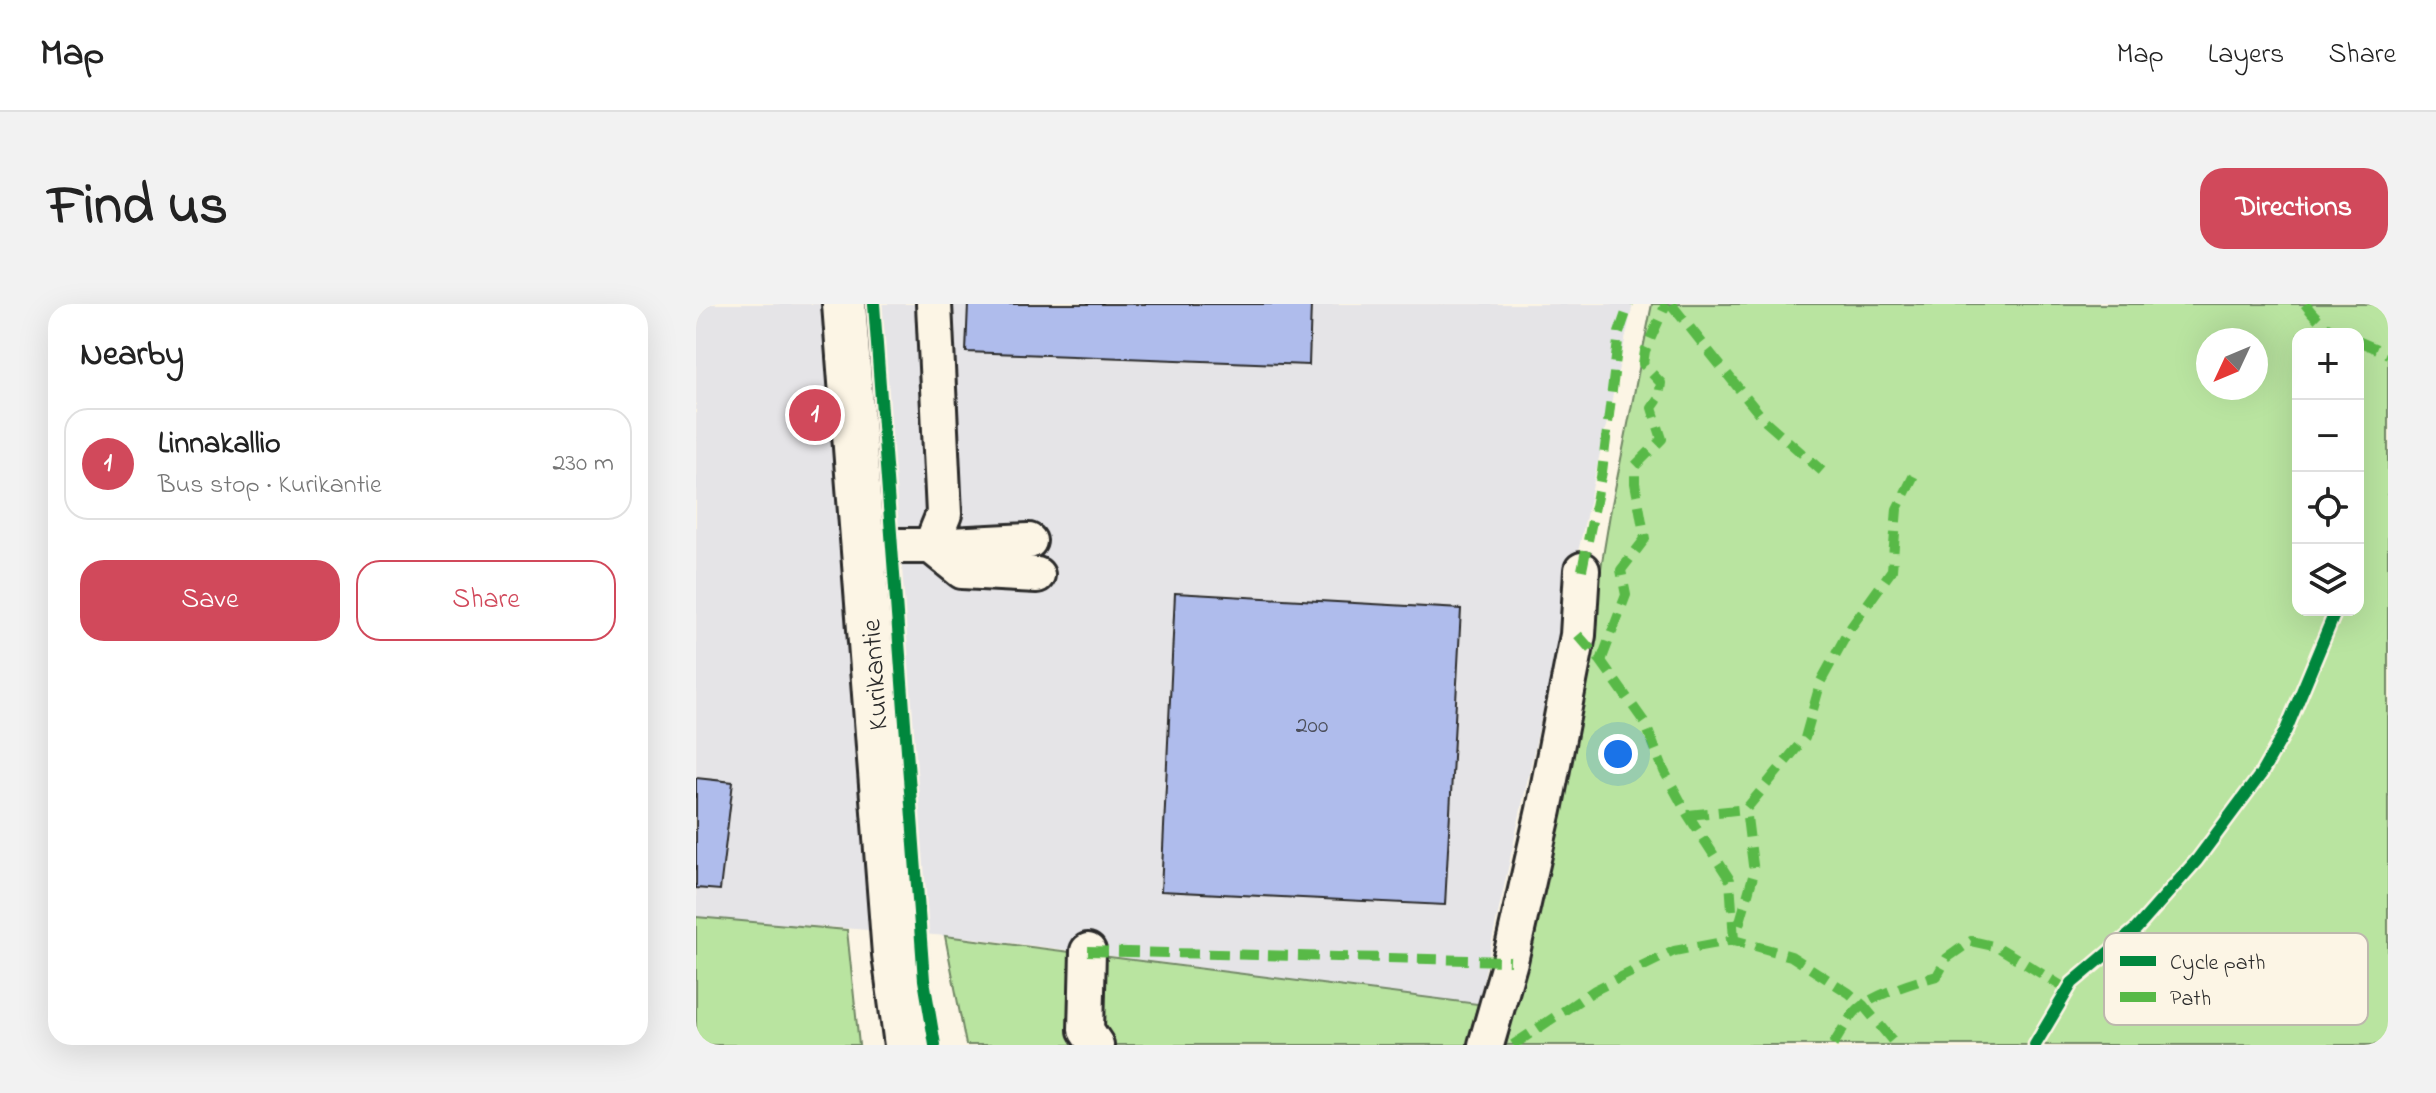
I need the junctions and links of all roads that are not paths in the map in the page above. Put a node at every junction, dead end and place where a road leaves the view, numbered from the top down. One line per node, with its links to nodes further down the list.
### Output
1 (844, 304): 4 (main road, Kurikantie)
2 (934, 304): 5 (lane)
3 (1029, 541): 5 (lane)
4 (863, 546): 5 (lane); 9 (main road, Kurikantie)
5 (931, 546): 7 (lane)
6 (1582, 570): 11 (lane)
7 (1037, 575)
8 (1088, 951): 10 (lane)
9 (906, 1045)
10 (1096, 1045)
11 (1486, 1045)

